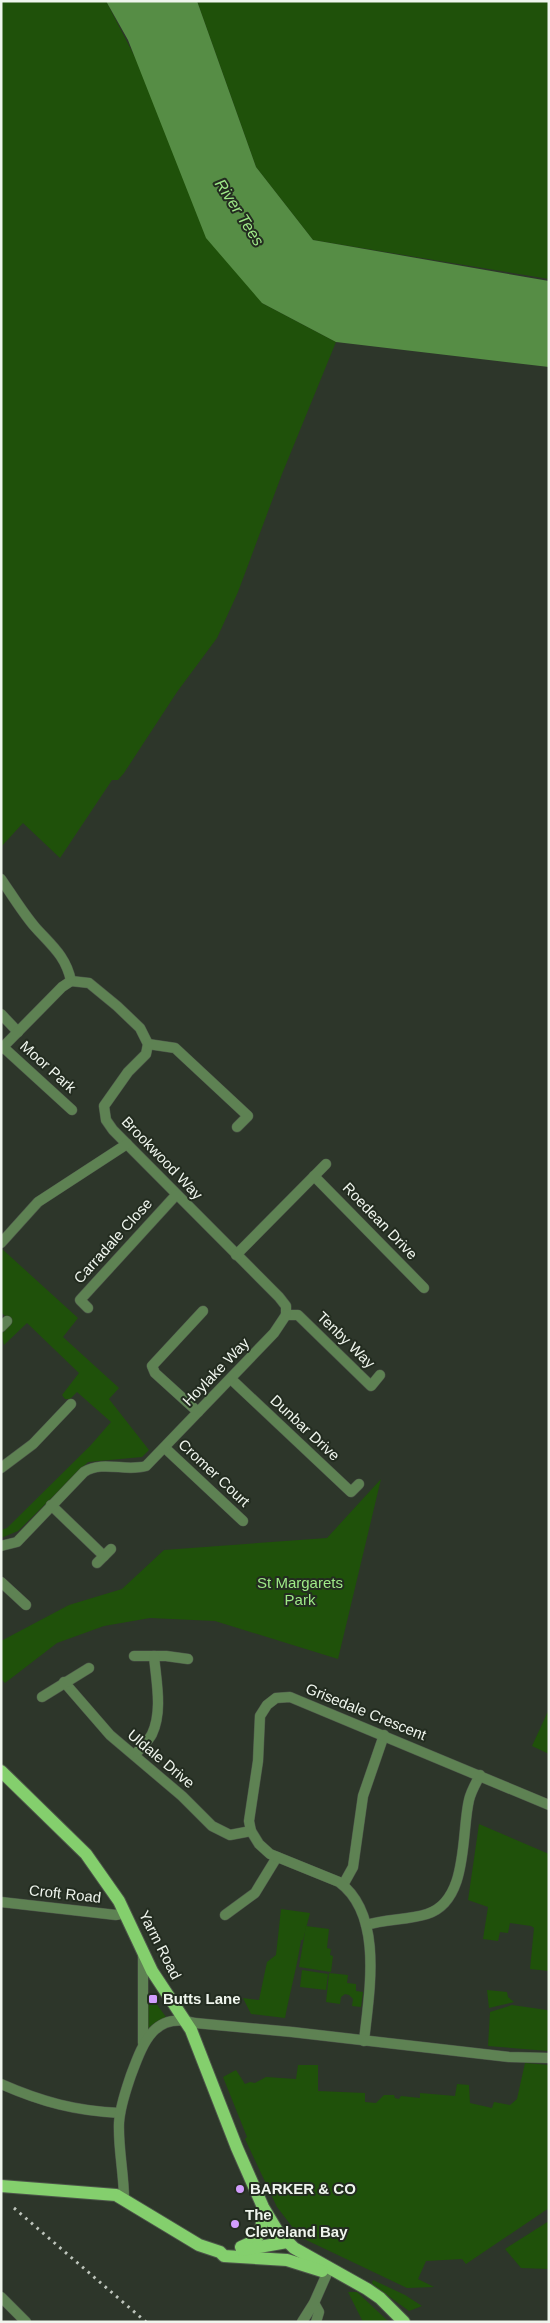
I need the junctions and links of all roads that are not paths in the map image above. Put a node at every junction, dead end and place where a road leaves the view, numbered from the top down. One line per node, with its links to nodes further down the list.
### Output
1 (1, 880): 2 (street)
2 (71, 981): 4 (street); 5 (street)
3 (1, 1014): 4 (street)
4 (18, 1032): 6 (street)
5 (148, 1044): 8 (street); 9 (street, Brookwood Way)
6 (2, 1048): 7 (street, Moor Park)
7 (72, 1110)
8 (237, 1127)
9 (127, 1144): 12 (street, Brookwood Way); 13 (street)
10 (326, 1164): 11 (street)
11 (314, 1176): 14 (street); 15 (street, Roedean Drive)
12 (176, 1195): 14 (street, Brookwood Way); 16 (street, Carradale Close)
13 (1, 1244)
14 (236, 1255): 18 (street, Brookwood Way)
15 (408, 1288)
16 (88, 1308)
17 (203, 1311): 22 (street)
18 (286, 1314): 19 (street, Tenby Way); 20 (street, Hoylake Way)
19 (380, 1376)
20 (231, 1379): 22 (street, Hoylake Way); 25 (street, Dunbar Drive)
21 (71, 1404): 24 (street)
22 (198, 1412): 23 (street, Hoylake Way)
23 (165, 1448): 26 (street, Hoylake Way); 27 (street, Cromer Court)
24 (1, 1468)
25 (359, 1484)
26 (51, 1505): 28 (street, Hoylake Way); 29 (street)
27 (243, 1521)
28 (1, 1546)
29 (104, 1556)
30 (1, 1582): 31 (street)
31 (26, 1606)
32 (134, 1656): 33 (street)
33 (154, 1656): 34 (street); 39 (street)
34 (188, 1659)
35 (89, 1668): 36 (street)
36 (64, 1682): 37 (street); 39 (street, Uldale Drive)
37 (42, 1697)
38 (384, 1735): 41 (street, Grisedale Crescent); 43 (street, Grisedale Crescent); 45 (street)
39 (135, 1755): 43 (street, Uldale Drive)
40 (1, 1771): 47 (main road, Yarm Road)
41 (480, 1775): 42 (street, Grisedale Crescent); 49 (street)
42 (549, 1805)
43 (251, 1831): 44 (street)
44 (276, 1857): 45 (street); 48 (street)
45 (343, 1885): 49 (street)
46 (1, 1902): 47 (street, Croft Road)
47 (125, 1913): 50 (main road, Yarm Road)
48 (225, 1915)
49 (366, 1924): 52 (street)
50 (143, 1954): 51 (main road, Yarm Road); 53 (street)
51 (184, 2020): 52 (street); 53 (street); 59 (main road, Yarm Road)
52 (364, 2041): 54 (street)
53 (143, 2043): 56 (street)
54 (549, 2058)
55 (1, 2084): 56 (street)
56 (120, 2113): 58 (street)
57 (1, 2186): 58 (main road)
58 (124, 2199): 62 (main road)
59 (263, 2207): 60 (main road, Yarm Road); 61 (main road)
60 (287, 2242): 61 (main road); 63 (main road)
61 (234, 2249): 62 (main road)
62 (220, 2252): 63 (main road)
63 (329, 2269): 65 (street); 69 (main road)
64 (1, 2297): 66 (street)
65 (314, 2303): 67 (street); 68 (street)
66 (26, 2322)
67 (302, 2322)
68 (316, 2322)
69 (404, 2322)

